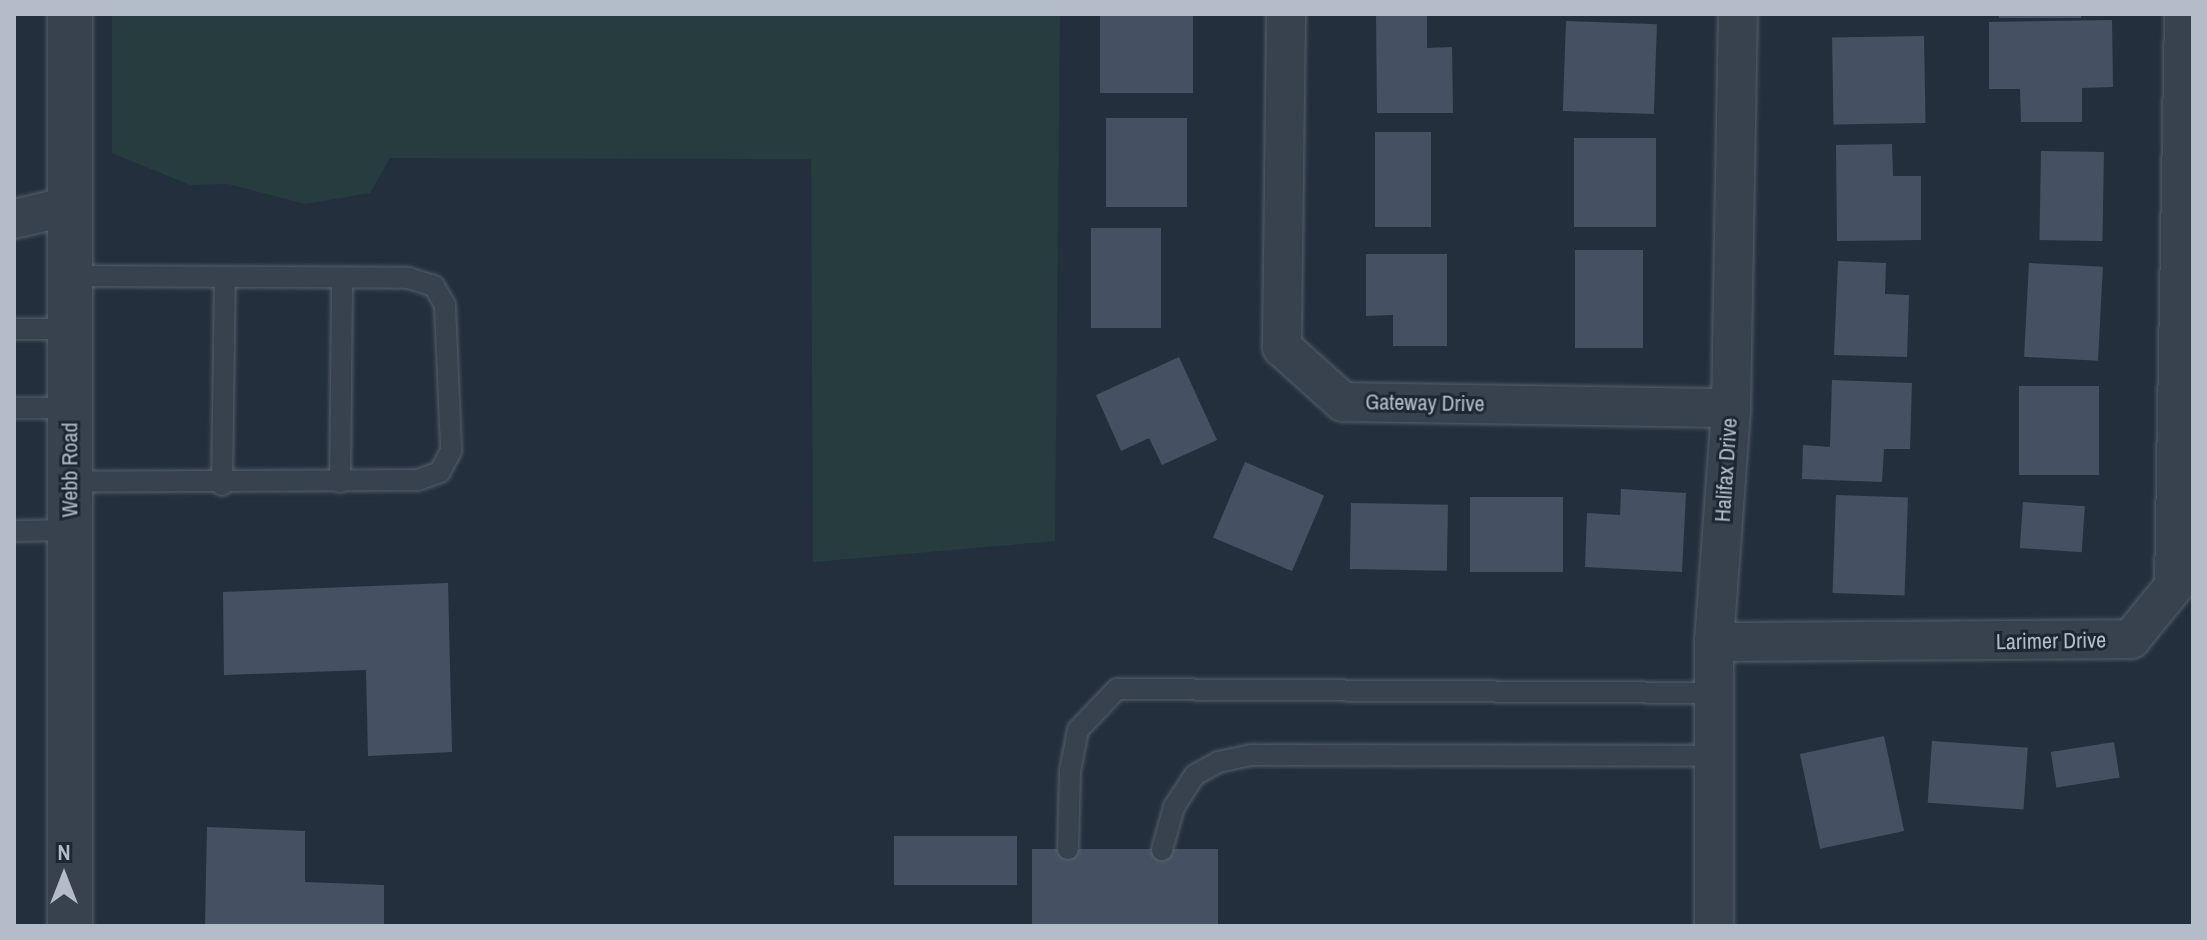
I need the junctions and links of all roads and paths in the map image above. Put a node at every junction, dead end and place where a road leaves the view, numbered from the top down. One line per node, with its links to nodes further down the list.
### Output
1 (70, 14): 5 (street, Webb Road)
2 (1286, 14): 14 (street, Gateway Drive)
3 (1738, 14): 14 (street, Halifax Drive)
4 (2184, 14): 20 (street, Larimer Drive)
5 (70, 206): 6 (street); 7 (street, Webb Road)
6 (14, 219)
7 (70, 276): 8 (lane); 11 (street, Webb Road)
8 (225, 277): 9 (lane); 17 (lane)
9 (342, 278): 16 (lane); 16 (lane)
10 (14, 329): 11 (lane)
11 (70, 329): 13 (street, Webb Road)
12 (14, 408): 13 (lane)
13 (70, 408): 15 (street, Webb Road)
14 (1731, 408): 21 (street, Halifax Drive)
15 (70, 482): 17 (lane); 18 (street, Webb Road)
16 (340, 482): 17 (lane)
17 (222, 485)
18 (70, 530): 19 (lane); 26 (street, Webb Road)
19 (14, 531)
20 (2183, 586): 21 (street, Larimer Drive)
21 (1714, 642): 22 (street, Halifax Drive)
22 (1714, 693): 23 (street, Halifax Drive); 24 (lane)
23 (1714, 756): 25 (lane); 27 (street, Halifax Drive)
24 (1068, 849)
25 (1162, 850)
26 (70, 926)
27 (1714, 926)

